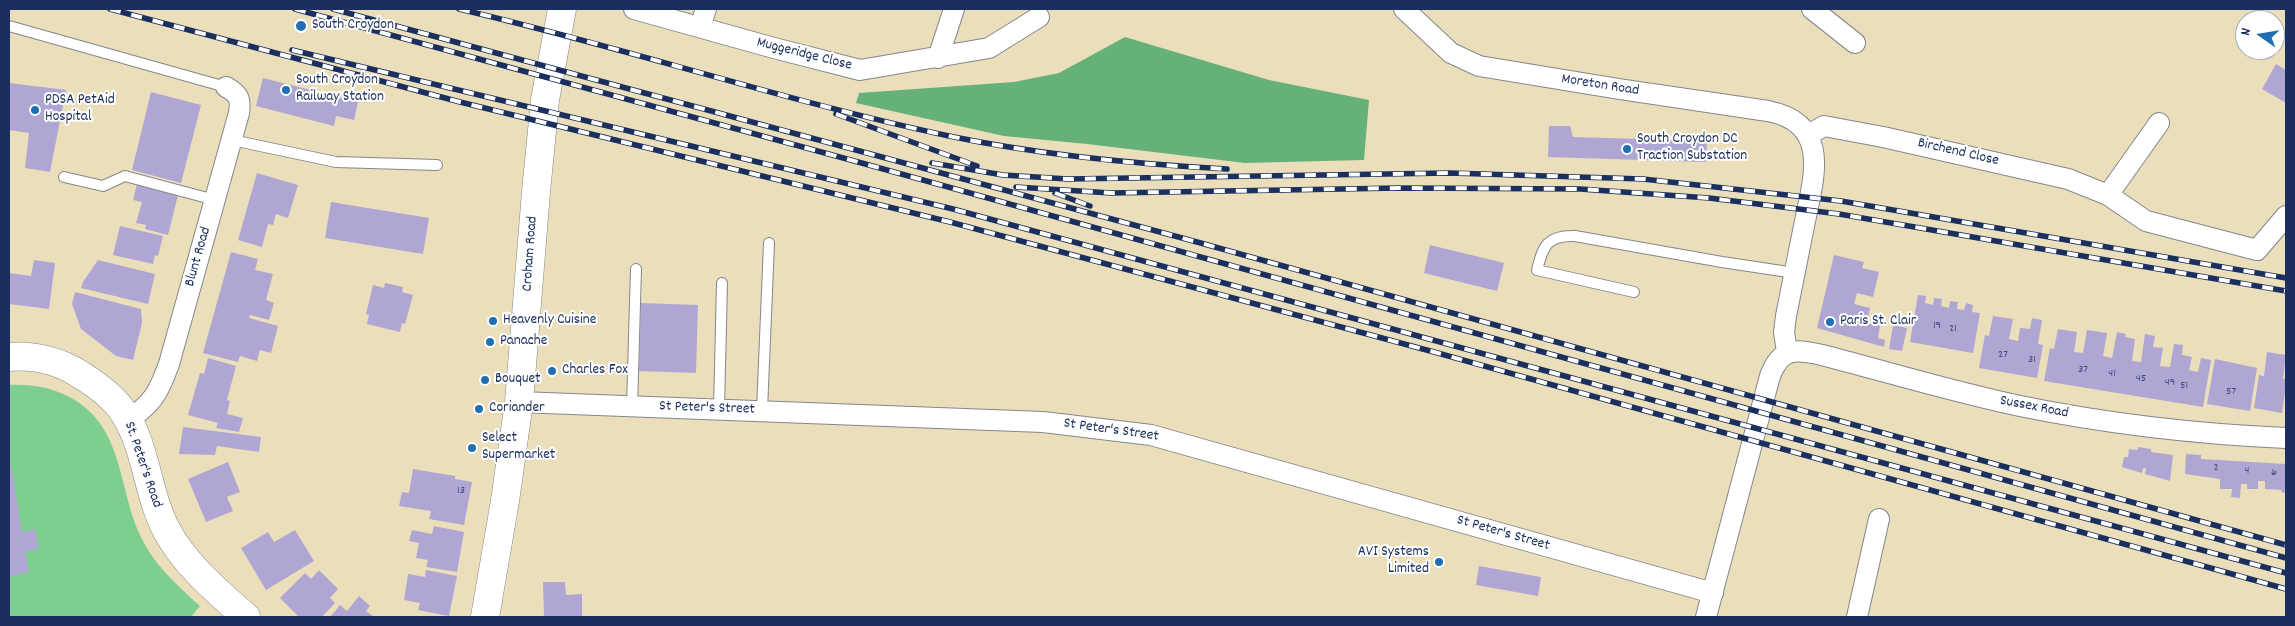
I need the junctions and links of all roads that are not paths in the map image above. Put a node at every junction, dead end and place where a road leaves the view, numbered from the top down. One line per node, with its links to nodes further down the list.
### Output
1 (562, 9): 27 (main road, Croham Road)
2 (634, 9): 7 (street, Muggeridge Close)
3 (954, 9): 10 (street)
4 (1812, 9): 9 (street)
5 (1411, 11): 13 (street, Moreton Road)
6 (1039, 17): 10 (street, Muggeridge Close)
7 (703, 18): 10 (street, Muggeridge Close)
8 (9, 26): 11 (lane)
9 (1854, 44)
10 (938, 58)
11 (226, 87): 14 (street, Blunt Road)
12 (2159, 123): 17 (street)
13 (1808, 136): 17 (street, Birchend Close); 22 (street)
14 (232, 140): 15 (lane); 18 (street, Blunt Road)
15 (437, 165)
16 (64, 177): 18 (lane)
17 (2108, 195): 19 (street, Birchend Close)
18 (215, 200): 31 (street, Blunt Road)
19 (2286, 216)
20 (769, 242): 30 (lane)
21 (636, 269): 28 (lane)
22 (1795, 273): 24 (lane); 25 (street)
23 (722, 284): 29 (lane)
24 (1634, 292)
25 (1787, 352): 32 (street, Sussex Road); 34 (street)
26 (9, 357): 31 (main road, St. Peter's Road)
27 (519, 402): 28 (street, St Peter's Street); 36 (main road, Croham Road)
28 (632, 407): 29 (street, St Peter's Street)
29 (719, 408): 30 (street, St Peter's Street)
30 (762, 410): 34 (street, St Peter's Street)
31 (128, 421): 35 (main road, St. Peter's Road)
32 (2286, 438)
33 (1879, 518): 38 (street)
34 (1713, 593): 37 (street)
35 (246, 617)
36 (485, 617)
37 (1706, 617)
38 (1857, 617)

